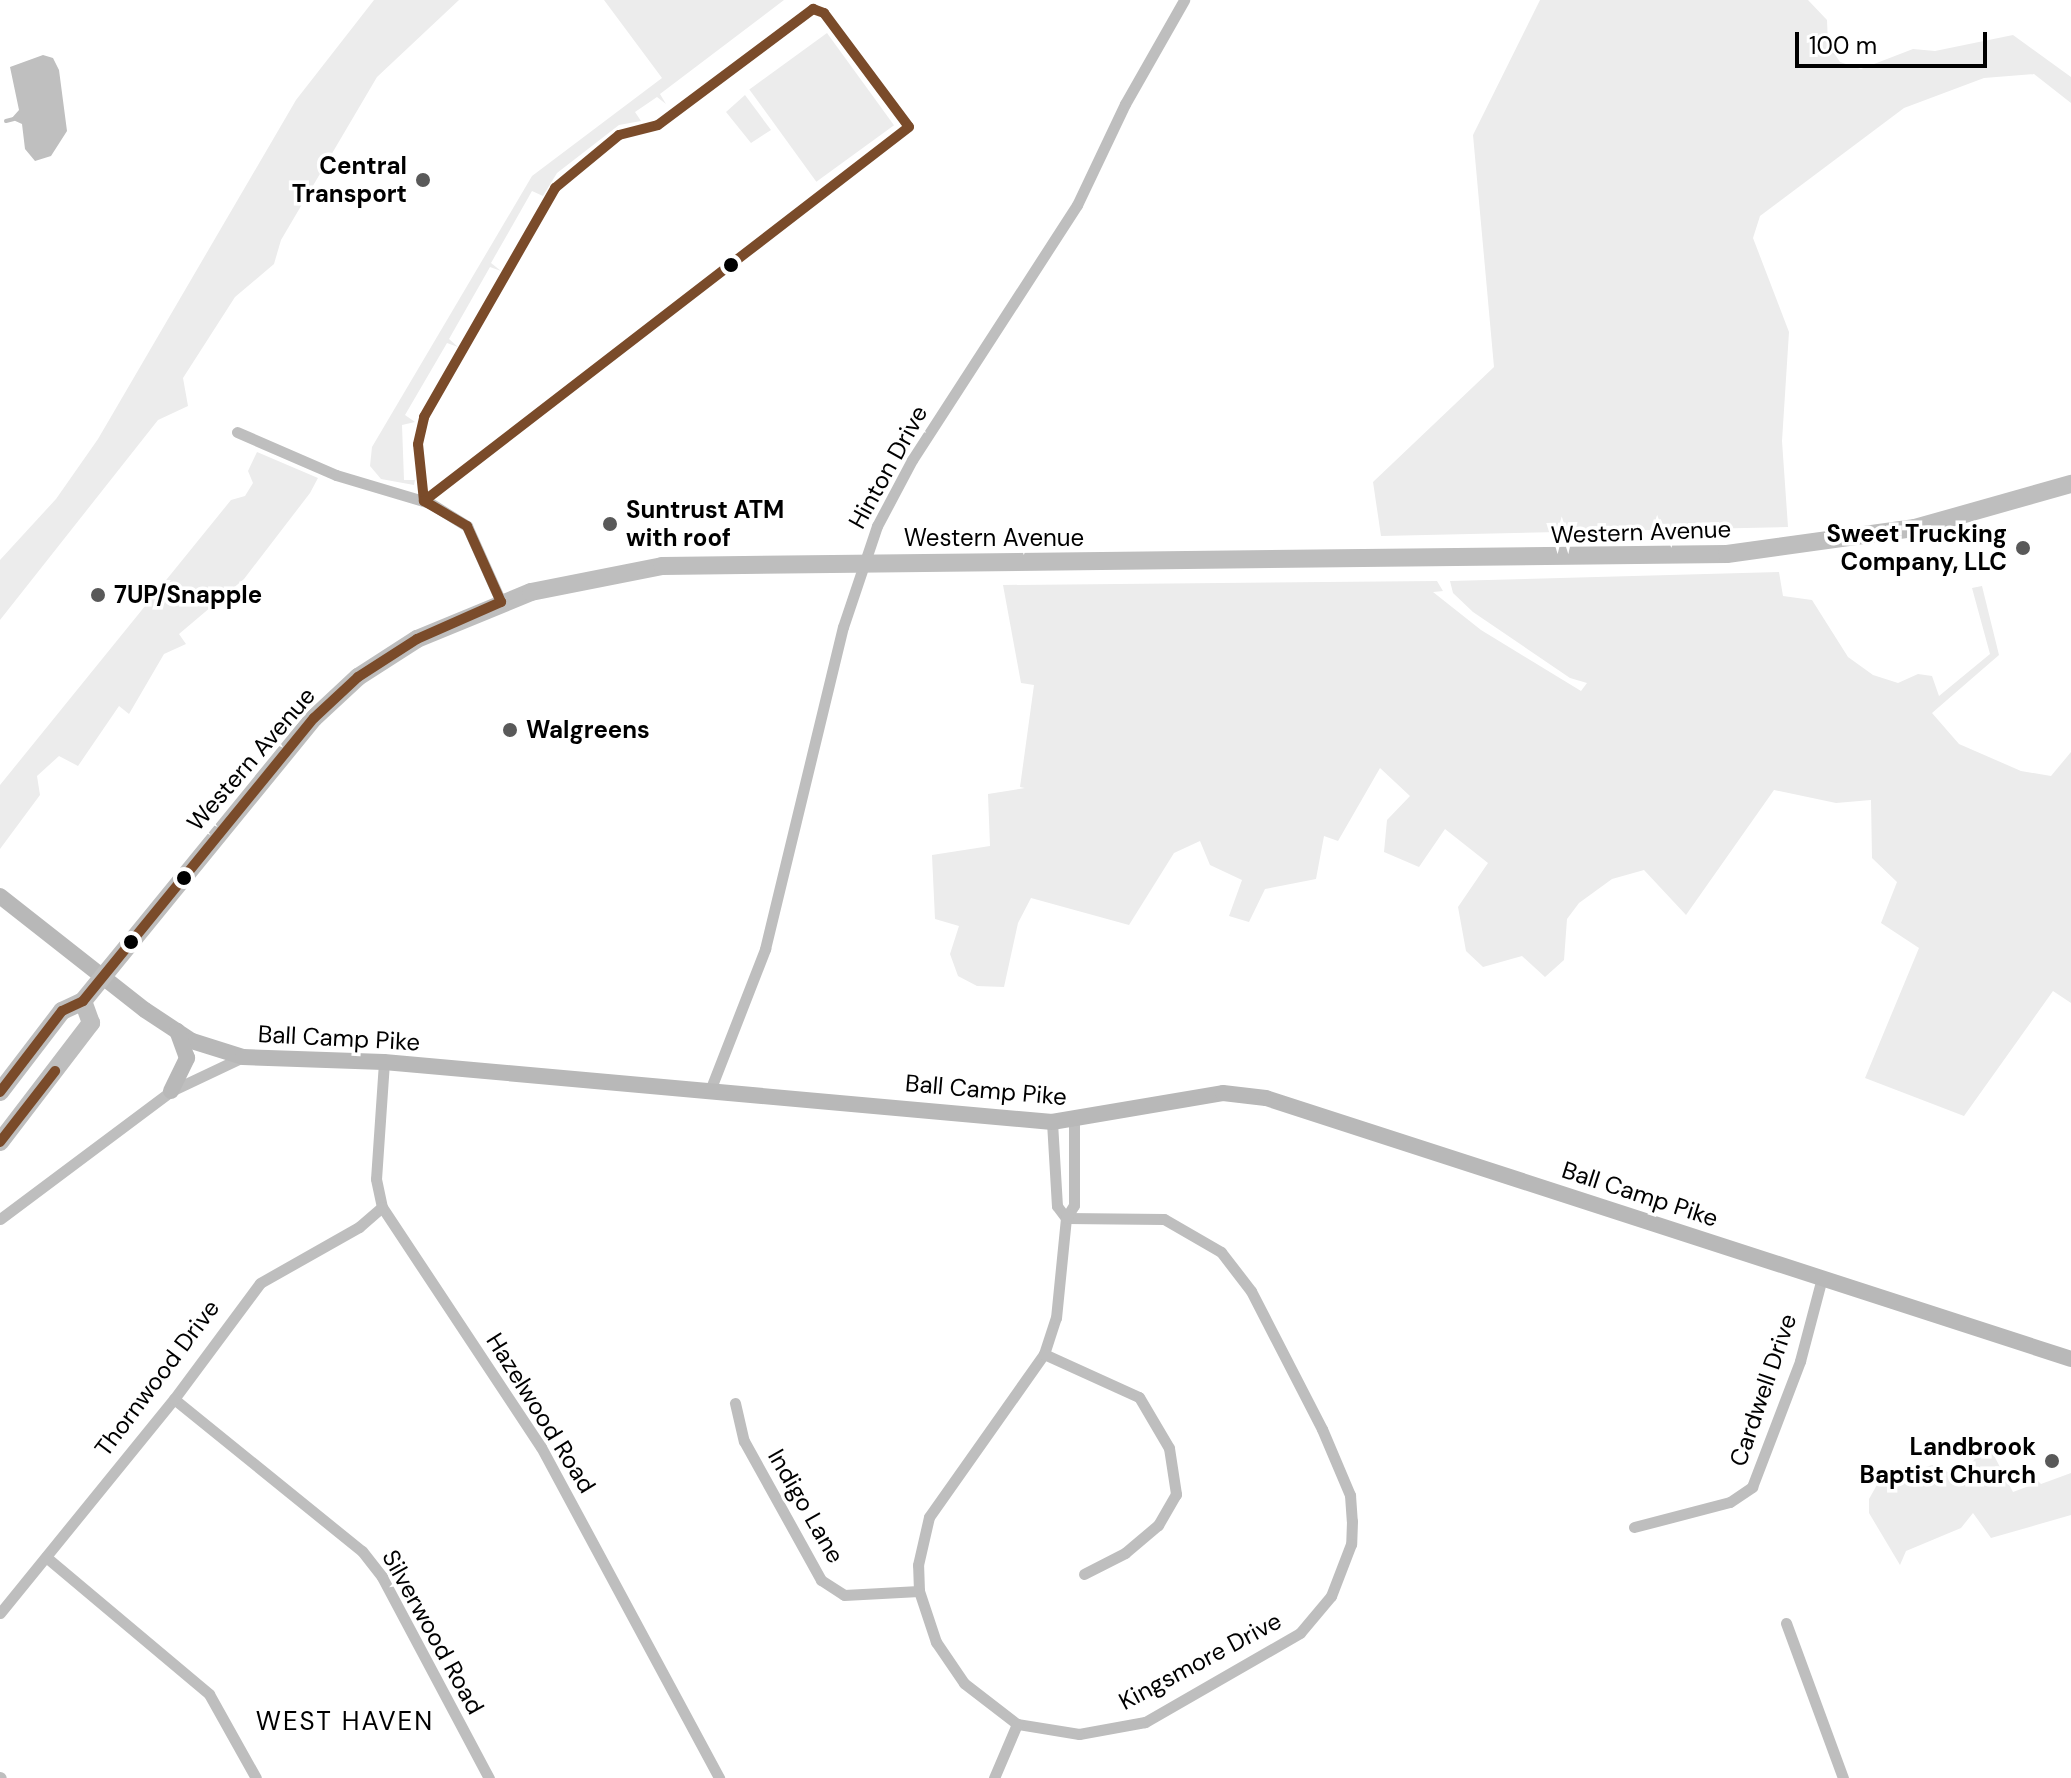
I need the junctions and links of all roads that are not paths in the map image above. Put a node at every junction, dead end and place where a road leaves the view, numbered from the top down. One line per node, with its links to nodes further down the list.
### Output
1 (1184, 0): 4 (street, Hinton Drive)
2 (237, 432): 5 (street)
3 (2071, 484): 4 (main road, Western Avenue)
4 (863, 564): 5 (main road, Western Avenue); 14 (street, Hinton Drive)
5 (501, 602): 7 (main road, Western Avenue)
6 (0, 896): 7 (street)
7 (103, 976): 8 (main road, Western Avenue); 9 (street)
8 (83, 1001): 13 (main road, Western Avenue); 17 (main road)
9 (177, 1031): 10 (street); 12 (street)
10 (243, 1057): 11 (street, Ball Camp Pike); 12 (street, Ball Camp Pike)
11 (384, 1062): 14 (street, Ball Camp Pike); 18 (street, Hazelwood Road)
12 (171, 1091): 20 (street, Ball Camp Pike)
13 (0, 1092)
14 (709, 1093): 15 (street, Ball Camp Pike)
15 (1052, 1122): 16 (street, Ball Camp Pike); 19 (street, Kingsmore Drive)
16 (1074, 1122): 19 (street, Kingsmore Drive); 21 (street, Ball Camp Pike)
17 (0, 1142)
18 (382, 1207): 24 (street, Thornwood Drive); 35 (street, Hazelwood Road)
19 (1066, 1218): 22 (street, Kingsmore Drive); 32 (street, Kingsmore Drive)
20 (0, 1219)
21 (1822, 1278): 23 (street, Ball Camp Pike); 26 (street, Cardwell Drive)
22 (1044, 1354): 28 (street); 29 (street, Kingsmore Drive)
23 (2071, 1359)
24 (174, 1399): 27 (street, Thornwood Drive); 34 (street, Silverwood Road)
25 (735, 1403): 29 (street, Indigo Lane)
26 (1634, 1527)
27 (46, 1557): 30 (street, Thornwood Drive); 33 (street)
28 (1084, 1574)
29 (919, 1591): 32 (street, Kingsmore Drive)
30 (0, 1613)
31 (1786, 1623): 37 (street)
32 (1017, 1724): 36 (street)
33 (256, 1778)
34 (489, 1778)
35 (719, 1778)
36 (994, 1778)
37 (1843, 1778)

